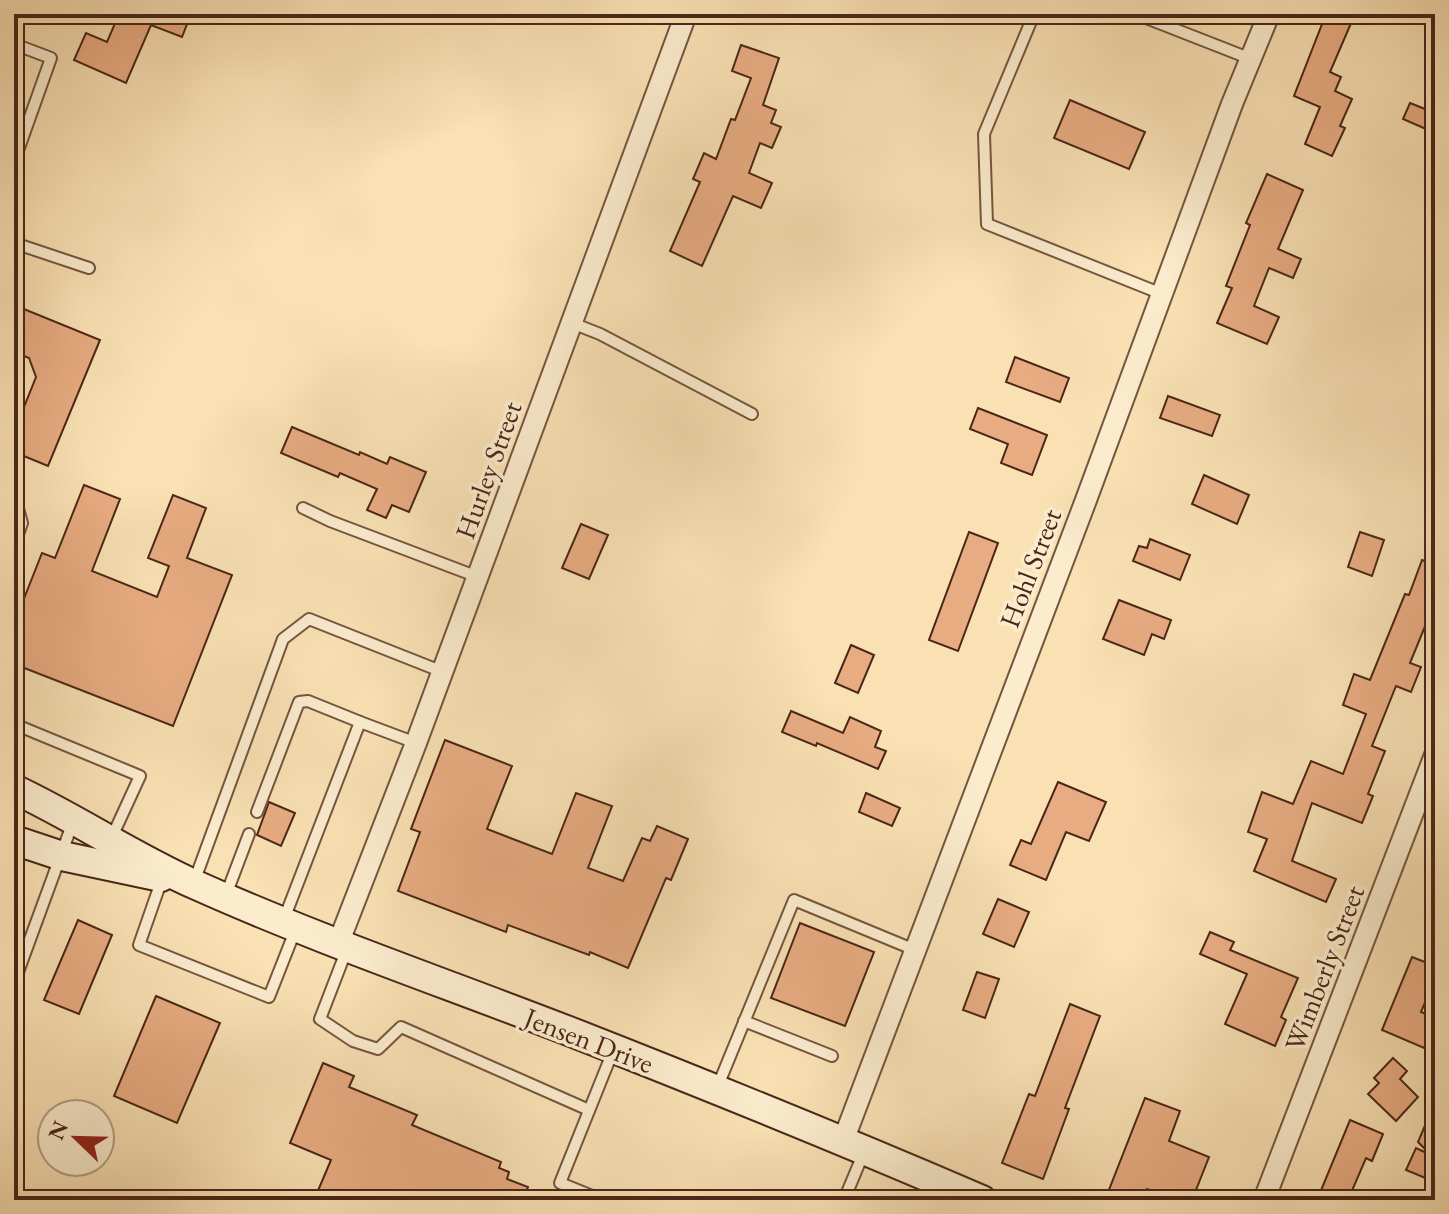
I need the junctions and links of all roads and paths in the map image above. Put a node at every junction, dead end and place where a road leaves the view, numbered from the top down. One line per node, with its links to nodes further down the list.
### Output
1 (686, 14): 11 (street, Hurley Street)
2 (1034, 14): 10 (lane)
3 (1136, 14): 6 (lane)
4 (1269, 14): 6 (street, Hohl Street)
5 (14, 44): 7 (lane)
6 (1251, 59): 10 (street, Hohl Street)
7 (14, 146)
8 (14, 243): 9 (lane)
9 (89, 268)
10 (1162, 294): 34 (street, Hohl Street)
11 (572, 323): 12 (lane); 16 (street, Hurley Street)
12 (752, 414)
13 (14, 494): 15 (lane)
14 (303, 508): 16 (lane)
15 (14, 546)
16 (478, 577): 17 (street, Hurley Street)
17 (443, 672): 20 (street, Hurley Street); 30 (lane)
18 (360, 722): 20 (lane); 23 (lane); 32 (lane)
19 (14, 724): 27 (lane)
20 (416, 743): 33 (street, Hurley Street)
21 (1435, 755): 45 (street, Wimberly Street)
22 (14, 789): 24 (main road, Jensen Drive)
23 (257, 812)
24 (74, 820): 27 (main road, Jensen Drive); 28 (lane)
25 (249, 834): 31 (lane)
26 (14, 840): 28 (main road, Jensen Drive)
27 (111, 840): 30 (main road, Jensen Drive)
28 (62, 856): 29 (main road, Jensen Drive); 35 (lane)
29 (162, 878): 30 (main road, Jensen Drive); 32 (lane)
30 (193, 884): 31 (main road, Jensen Drive)
31 (225, 897): 32 (main road, Jensen Drive)
32 (290, 924): 33 (main road, Jensen Drive)
33 (343, 946): 37 (main road, Jensen Drive); 40 (lane)
34 (915, 950): 36 (lane); 41 (street, Hohl Street)
35 (14, 983)
36 (744, 1021): 38 (lane); 39 (lane)
37 (614, 1049): 39 (main road, Jensen Drive); 40 (lane)
38 (832, 1056)
39 (716, 1090): 41 (main road, Jensen Drive)
40 (589, 1110): 42 (lane)
41 (854, 1145): 43 (lane); 44 (main road, Jensen Drive)
42 (602, 1200)
43 (844, 1200)
44 (982, 1200)
45 (1264, 1200)

